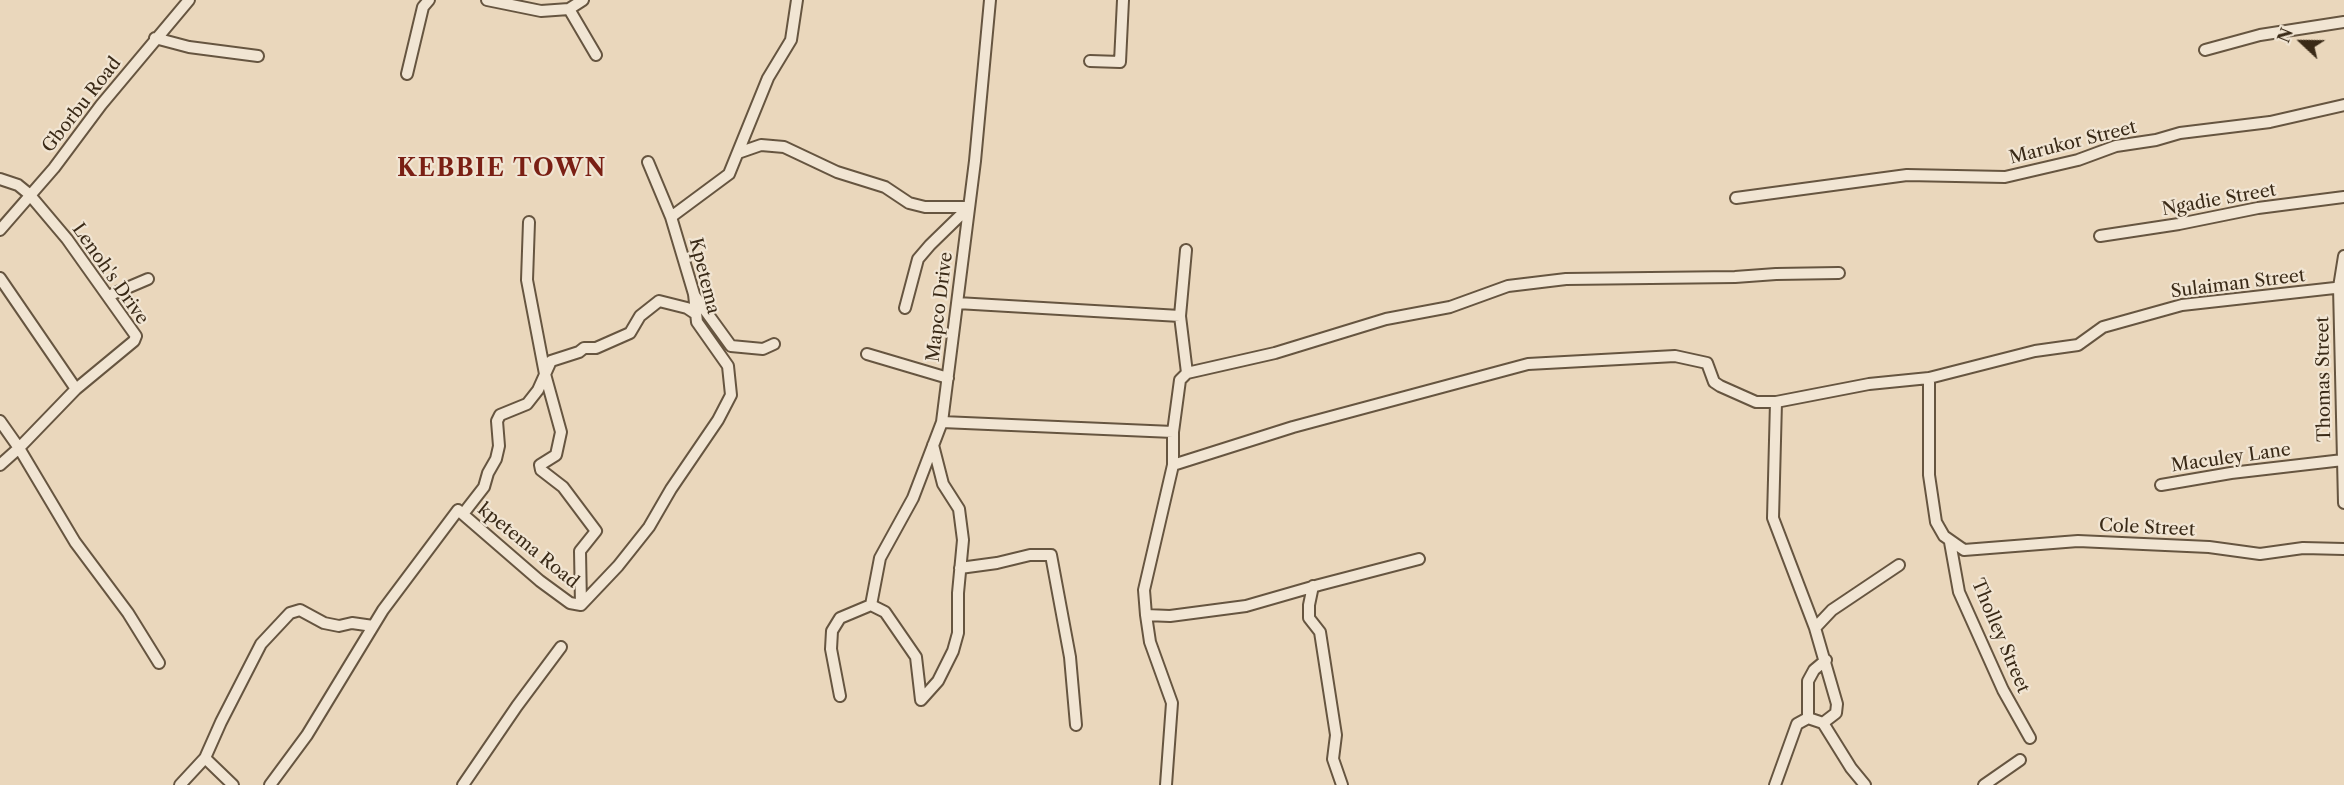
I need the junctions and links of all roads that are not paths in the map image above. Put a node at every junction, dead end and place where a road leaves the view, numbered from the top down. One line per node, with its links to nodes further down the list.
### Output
1 (189, 0): 10 (street, Gborbu Road)
2 (429, 0): 15 (street)
3 (487, 0): 8 (street)
4 (583, 0): 8 (street)
5 (796, 0): 17 (street)
6 (990, 0): 23 (street, Mapco Drive)
7 (1123, 0): 14 (street)
8 (569, 9): 12 (street)
9 (2344, 22): 11 (street)
10 (155, 38): 13 (street); 20 (street, Gborbu Road)
11 (2205, 50)
12 (596, 55)
13 (258, 56)
14 (1090, 61)
15 (407, 74)
16 (2344, 105): 22 (street, Marukor Street)
17 (738, 153): 23 (street); 24 (street)
18 (648, 162): 24 (street, Kpetema)
19 (0, 179): 20 (street, Lenoh's Drive)
20 (29, 194): 26 (street, Gborbu Road); 35 (street, Lenoh's Drive)
21 (2344, 197): 27 (street, Ngadie Street)
22 (1736, 198)
23 (969, 207): 36 (street, Mapco Drive); 37 (street)
24 (671, 217): 34 (street, Kpetema)
25 (529, 222): 43 (street)
26 (1, 228)
27 (2100, 236)
28 (1186, 250): 39 (street)
29 (2344, 256): 33 (street, Thomas Street)
30 (1839, 273): 42 (street)
31 (0, 278): 46 (street)
32 (148, 279): 35 (street)
33 (2342, 287): 45 (street, Sulaiman Street); 54 (street, Thomas Street)
34 (694, 294): 38 (street, Kpetema); 40 (street)
35 (108, 296): 46 (street, Lenoh's Drive)
36 (957, 303): 39 (street); 44 (street, Mapco Drive)
37 (905, 308)
38 (696, 314): 43 (street); 47 (street, Kpetema)
39 (1180, 316): 42 (street)
40 (774, 344)
41 (867, 354): 44 (street)
42 (1187, 373): 51 (street)
43 (545, 374): 60 (street); 67 (street)
44 (948, 378): 50 (street, Mapco Drive)
45 (1929, 378): 48 (street); 61 (street, Tholley Street)
46 (76, 389): 53 (street)
47 (731, 395): 67 (street, kpetema Road)
48 (1776, 402): 56 (street); 71 (street)
49 (0, 421): 53 (street)
50 (942, 422): 51 (street); 52 (street, Mapco Drive)
51 (1173, 432): 56 (street)
52 (933, 445): 65 (street); 68 (street, Mapco Drive)
53 (19, 448): 55 (street); 74 (street)
54 (2343, 460): 57 (street, Thomas Street); 58 (street, Maculey Lane)
55 (0, 465)
56 (1173, 465): 69 (street)
57 (2343, 475): 59 (street, Thomas Street)
58 (2161, 484)
59 (2344, 503)
60 (464, 514): 67 (street, kpetema Road); 70 (street, kpetema Road)
61 (1950, 542): 62 (street, Cole Street); 79 (street, Tholley Street)
62 (2344, 549)
63 (1419, 559): 66 (street)
64 (1899, 565): 71 (street)
65 (960, 568): 68 (street); 78 (street)
66 (1313, 586): 69 (street); 87 (street)
67 (581, 605)
68 (871, 605): 75 (street)
69 (1146, 615): 86 (street)
70 (374, 626): 80 (street); 84 (street, kpetema Road)
71 (1815, 628): 73 (street)
72 (561, 647): 85 (street)
73 (1826, 660): 76 (street); 77 (street)
74 (159, 663)
75 (840, 696)
76 (1808, 718): 77 (street); 88 (street)
77 (1824, 723): 89 (street)
78 (1076, 725)
79 (2030, 738)
80 (205, 758): 82 (street); 83 (street)
81 (2020, 760): 90 (street)
82 (180, 785)
83 (233, 785)
84 (270, 785)
85 (463, 785)
86 (1166, 785)
87 (1342, 785)
88 (1775, 785)
89 (1865, 785)
90 (1984, 785)

